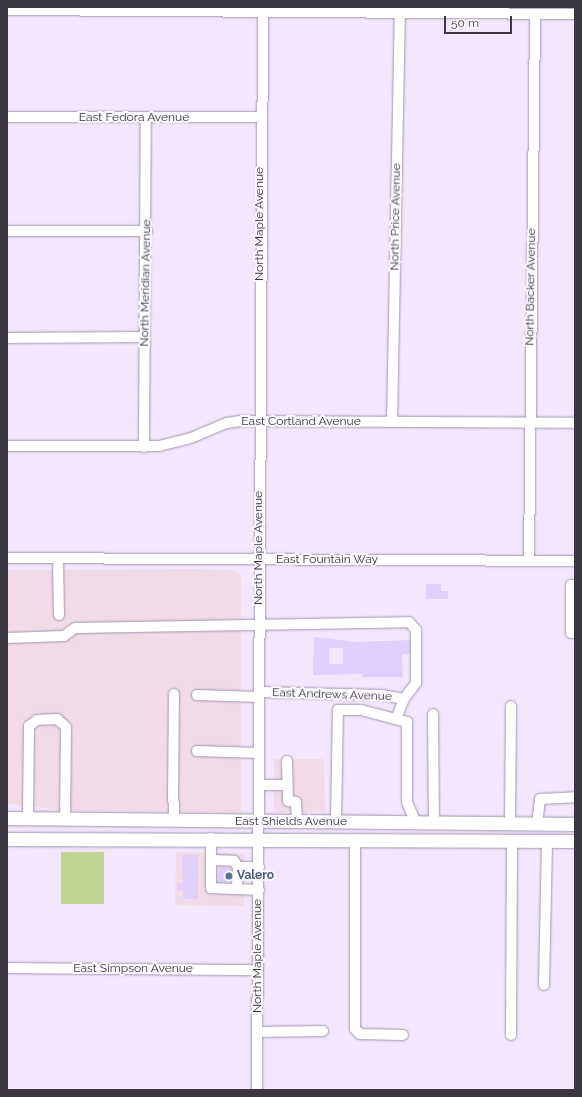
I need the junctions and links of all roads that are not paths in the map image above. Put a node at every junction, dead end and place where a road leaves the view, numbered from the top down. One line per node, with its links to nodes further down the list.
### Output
1 (263, 9): 2 (street); 3 (street); 7 (street, North Maple Avenue)
2 (7, 10)
3 (400, 12): 4 (street); 14 (street, North Price Avenue)
4 (535, 14): 5 (street); 15 (street, North Backer Avenue)
5 (575, 14)
6 (7, 117): 8 (street, East Fedora Avenue)
7 (261, 117): 8 (street, East Fedora Avenue); 13 (street, North Maple Avenue)
8 (146, 118): 10 (street, North Meridian Avenue)
9 (7, 231): 10 (street)
10 (147, 231): 12 (street, North Meridian Avenue)
11 (7, 338): 12 (street)
12 (145, 338): 18 (street, North Meridian Avenue)
13 (259, 421): 14 (street, East Cortland Avenue); 18 (street, East Cortland Avenue); 21 (street, North Maple Avenue)
14 (392, 422): 15 (street, East Cortland Avenue)
15 (530, 422): 16 (street, East Cortland Avenue); 22 (street, North Backer Avenue)
16 (575, 423)
17 (7, 446): 18 (street, East Cortland Avenue)
18 (144, 447)
19 (7, 558): 20 (street, East Fountain Way)
20 (58, 558): 21 (street, East Fountain Way); 25 (street)
21 (260, 559): 22 (street, East Fountain Way); 26 (street, North Maple Avenue)
22 (529, 561): 23 (street, East Fountain Way)
23 (575, 561)
24 (573, 585): 27 (street)
25 (59, 615)
26 (260, 624): 28 (street); 30 (street, North Maple Avenue); 32 (street)
27 (575, 633)
28 (7, 638)
29 (174, 694): 45 (street)
30 (260, 694): 31 (street, East Andrews Avenue); 32 (street, East Andrews Avenue); 37 (street, North Maple Avenue)
31 (197, 695)
32 (404, 699): 35 (street)
33 (511, 706): 51 (street)
34 (433, 714): 50 (street)
35 (396, 719): 48 (street); 49 (street)
36 (197, 751): 37 (street)
37 (259, 753): 39 (street, North Maple Avenue)
38 (287, 761): 40 (street)
39 (259, 785): 40 (street); 46 (street, North Maple Avenue)
40 (287, 785): 47 (street)
41 (575, 797): 52 (street)
42 (7, 818): 43 (main road, East Shields Avenue)
43 (28, 819): 44 (main road, East Shields Avenue); 44 (street)
44 (65, 820): 45 (main road, East Shields Avenue)
45 (174, 821): 46 (main road, East Shields Avenue)
46 (259, 822): 47 (main road, East Shields Avenue); 56 (street, North Maple Avenue)
47 (297, 822): 48 (main road, East Shields Avenue)
48 (336, 822): 49 (main road, East Shields Avenue)
49 (416, 823): 50 (main road, East Shields Avenue)
50 (434, 823): 51 (main road, East Shields Avenue)
51 (510, 824): 52 (main road, East Shields Avenue)
52 (537, 824): 53 (main road, East Shields Avenue)
53 (575, 824)
54 (575, 835): 60 (main road)
55 (211, 838): 56 (main road, East Shields Avenue); 57 (main road, East Shields Avenue); 62 (street)
56 (259, 838): 58 (main road, East Shields Avenue); 64 (street, North Maple Avenue)
57 (7, 839)
58 (355, 839): 59 (main road, East Shields Avenue); 72 (street)
59 (512, 840): 60 (main road, East Shields Avenue); 73 (street)
60 (547, 841): 61 (main road, East Shields Avenue); 69 (street)
61 (575, 841)
62 (211, 860): 63 (street); 65 (street)
63 (238, 867): 64 (street); 65 (street)
64 (259, 867): 66 (street, North Maple Avenue)
65 (238, 889): 66 (street)
66 (258, 890): 68 (street, North Maple Avenue)
67 (7, 968): 68 (street, East Simpson Avenue)
68 (258, 970): 71 (street, North Maple Avenue)
69 (544, 985)
70 (323, 1031): 71 (street)
71 (258, 1032): 74 (street, North Maple Avenue)
72 (402, 1035)
73 (511, 1035)
74 (257, 1090)

